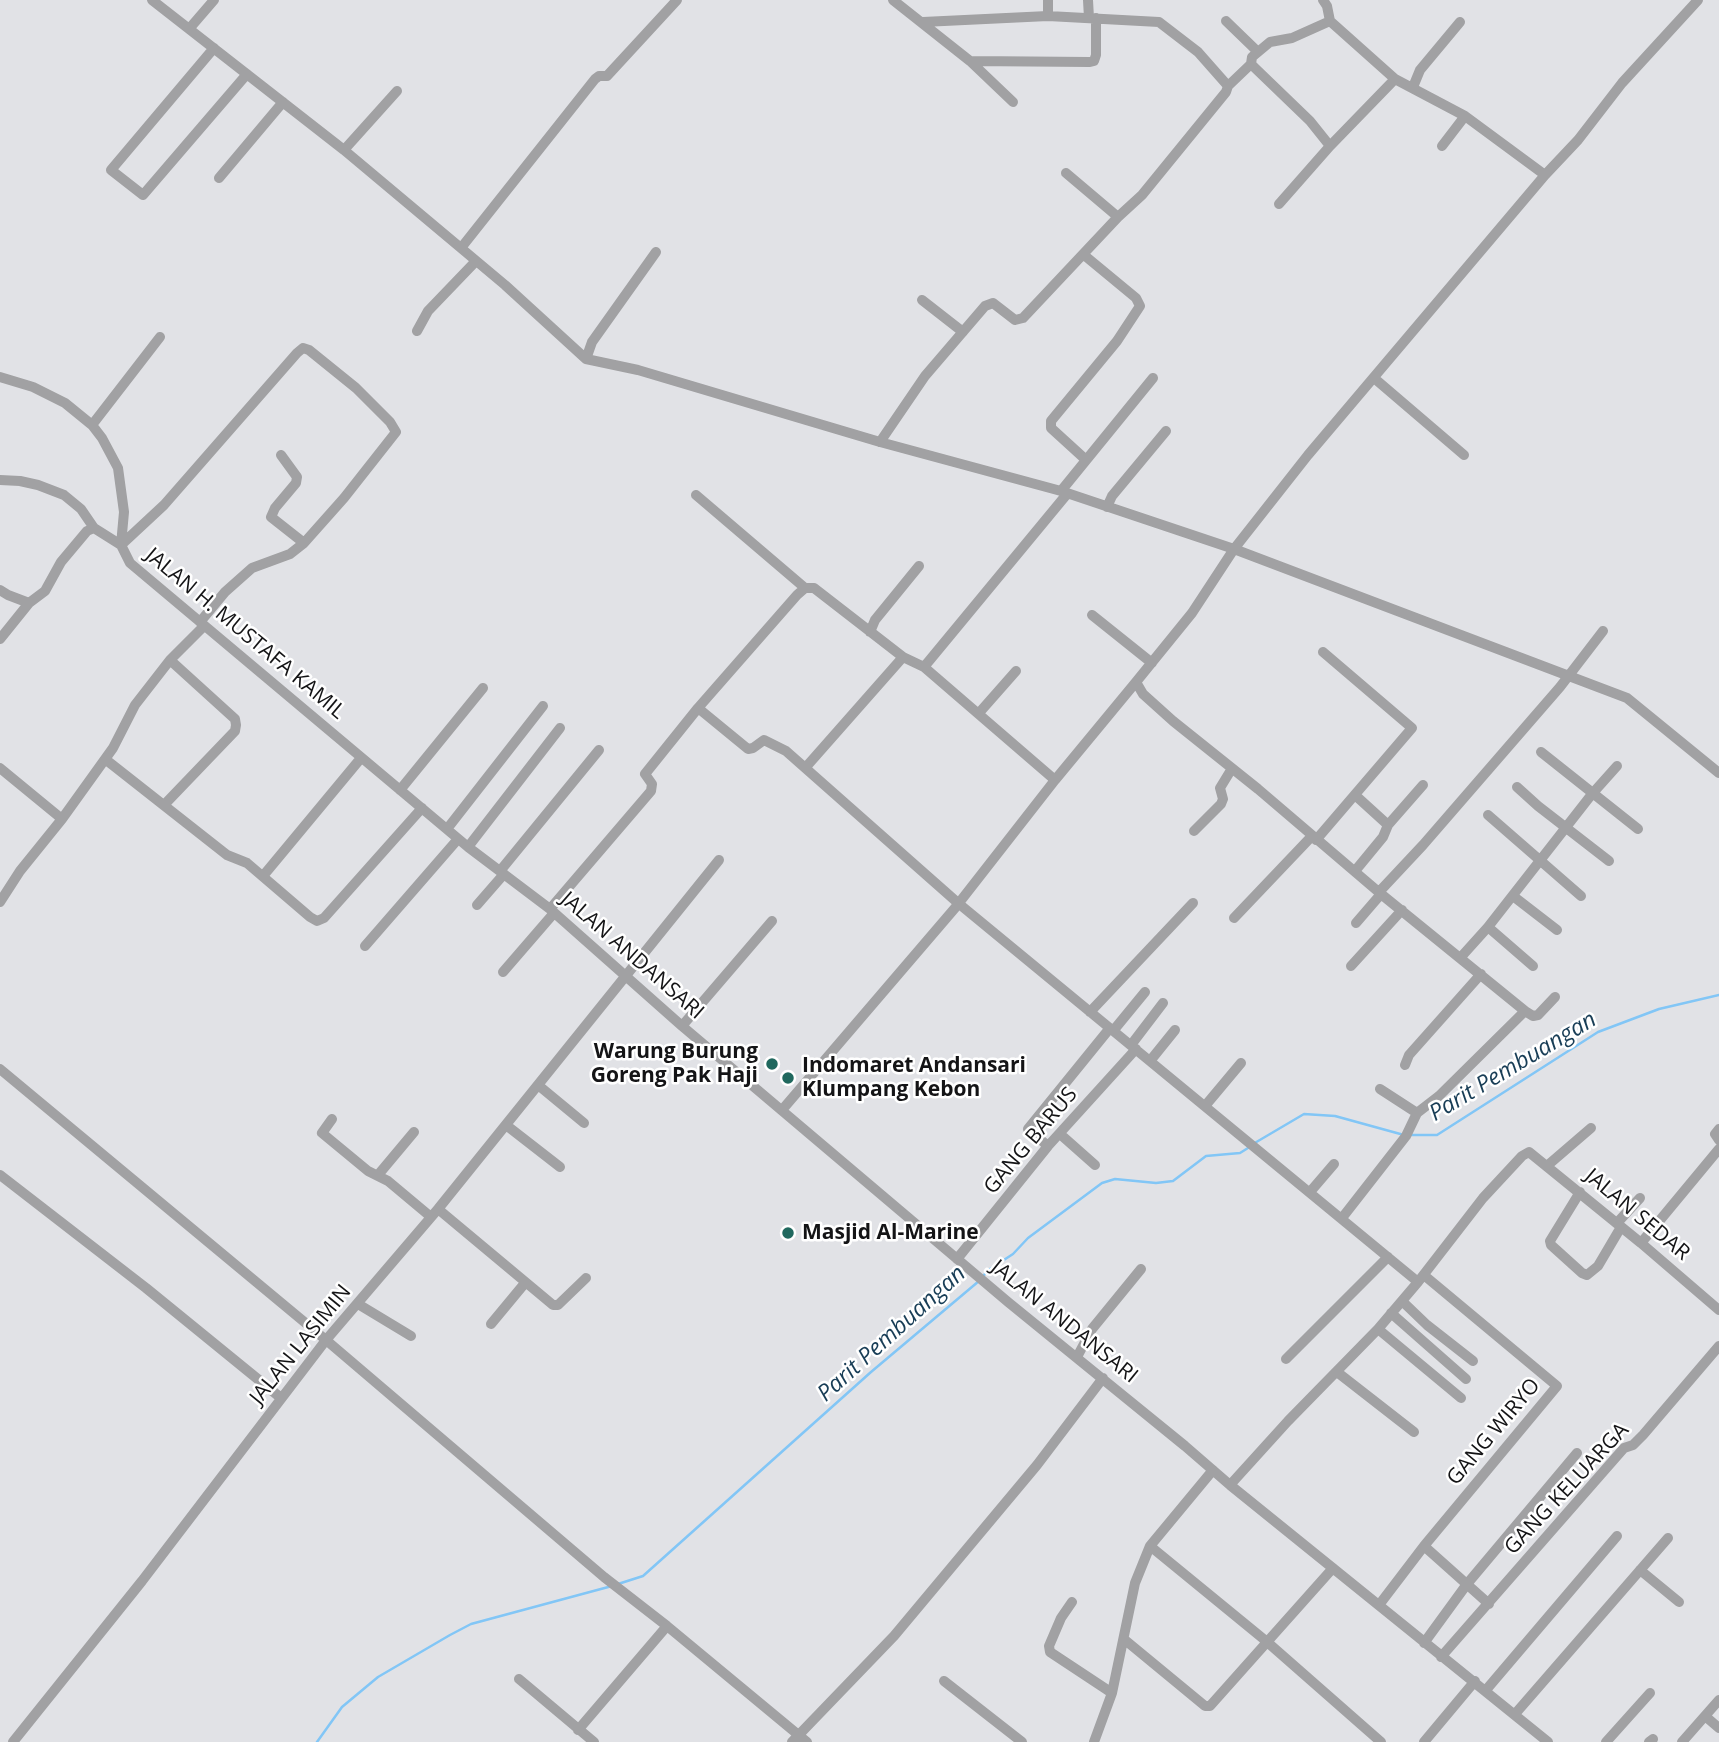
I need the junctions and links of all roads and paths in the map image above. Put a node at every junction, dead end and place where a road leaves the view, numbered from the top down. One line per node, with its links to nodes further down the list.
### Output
1 (152, 0): 15 (street)
2 (214, 0): 15 (street)
3 (677, 0): 36 (street)
4 (893, 0): 13 (street)
5 (1048, 0): 9 (street)
6 (1088, 0): 10 (street)
7 (1323, 0): 11 (street)
8 (1698, 0): 32 (street)
9 (1048, 16): 10 (street); 13 (street)
10 (1092, 18): 18 (street); 22 (street)
11 (1330, 20): 17 (street); 21 (street)
12 (1226, 21): 17 (street)
13 (923, 22): 18 (street)
14 (1460, 22): 23 (street)
15 (189, 29): 16 (street)
16 (214, 48): 20 (street); 20 (street)
17 (1257, 51): 19 (street)
18 (970, 61): 26 (street)
19 (1251, 64): 22 (street); 28 (street)
20 (247, 74): 25 (street)
21 (1395, 79): 23 (street); 28 (street)
22 (1228, 86): 35 (street)
23 (1413, 87): 27 (street)
24 (397, 91): 30 (street)
25 (284, 102): 30 (street); 33 (street)
26 (1013, 102)
27 (1465, 116): 29 (street); 32 (street)
28 (1330, 146): 34 (street)
29 (1442, 146)
30 (344, 150): 36 (street)
31 (1066, 173): 35 (street)
32 (1545, 175): 47 (street)
33 (219, 178)
34 (1279, 204)
35 (1118, 218): 38 (street)
36 (461, 248): 39 (street)
37 (656, 253): 44 (street)
38 (1084, 255): 42 (street); 53 (street)
39 (476, 261): 41 (street); 44 (street)
40 (922, 300): 42 (street)
41 (416, 331)
42 (963, 331): 50 (street)
43 (160, 337): 48 (street)
44 (586, 359): 50 (street)
45 (0, 377): 48 (street, JALAN H. MUSTAFA KAMIL)
46 (1153, 378): 53 (street)
47 (1374, 378): 52 (street); 61 (street)
48 (92, 425): 60 (street, JALAN H. MUSTAFA KAMIL)
49 (1166, 431): 57 (street)
50 (880, 442): 55 (street)
51 (281, 455): 59 (street)
52 (1464, 455)
53 (1085, 459): 55 (street)
54 (0, 480): 58 (street)
55 (1064, 493): 57 (street); 75 (street)
56 (696, 495): 63 (street)
57 (1107, 507): 61 (street)
58 (94, 528): 60 (street); 65 (street)
59 (304, 543): 60 (street); 67 (street)
60 (121, 545): 67 (street, JALAN H. MUSTAFA KAMIL)
61 (1234, 549): 74 (street); 78 (street)
62 (919, 566): 69 (street)
63 (805, 588): 69 (street); 81 (street)
64 (0, 590): 65 (street)
65 (29, 603): 70 (street)
66 (1092, 615): 74 (street)
67 (202, 624): 73 (street); 86 (street, JALAN H. MUSTAFA KAMIL)
68 (1603, 631): 78 (street)
69 (870, 632): 72 (street)
70 (0, 639)
71 (1323, 652): 98 (street)
72 (902, 657): 75 (street); 89 (street)
73 (170, 660): 87 (street); 99 (street)
74 (1152, 663): 77 (street)
75 (924, 667): 82 (street)
76 (1016, 671): 82 (street)
77 (1136, 682): 91 (street); 93 (street)
78 (1564, 682): 92 (street); 117 (street)
79 (483, 688): 96 (street)
80 (543, 706): 105 (street)
81 (698, 708): 89 (street); 125 (street)
82 (979, 713): 93 (street)
83 (560, 729): 110 (street)
84 (598, 750): 115 (street)
85 (1541, 752): 97 (street)
86 (361, 758): 96 (street, JALAN H. MUSTAFA KAMIL); 116 (street)
87 (105, 759): 99 (street); 102 (street)
88 (1617, 766): 97 (street)
89 (806, 767): 121 (street)
90 (0, 768): 102 (street)
91 (1231, 770): 107 (street); 108 (street)
92 (1719, 773)
93 (1055, 780): 121 (street)
94 (1423, 785): 103 (street)
95 (1517, 787): 104 (street)
96 (400, 790): 100 (street, JALAN ANDANSARI)
97 (1592, 794): 104 (street); 106 (street)
98 (1354, 795): 103 (street); 108 (street)
99 (164, 805): 116 (street)
100 (422, 808): 105 (street, JALAN ANDANSARI); 116 (street)
101 (1488, 815): 112 (street)
102 (62, 819): 120 (street)
103 (1388, 825): 114 (street)
104 (1565, 828): 112 (street); 113 (street)
105 (447, 829): 109 (street, JALAN ANDANSARI)
106 (1638, 829)
107 (1194, 831)
108 (1314, 838): 114 (street); 126 (street)
109 (458, 839): 110 (street, JALAN ANDANSARI); 131 (street)
110 (468, 847): 115 (street, JALAN ANDANSARI)
111 (719, 860): 137 (street, JALAN LASIMIN)
112 (1539, 861): 118 (street); 119 (street)
113 (1609, 861)
114 (1354, 871): 117 (street)
115 (502, 873): 123 (street); 125 (street, JALAN ANDANSARI)
116 (263, 876)
117 (1380, 893): 124 (street); 128 (street)
118 (1513, 895): 129 (street); 130 (street)
119 (1581, 896)
120 (0, 902)
121 (958, 903): 142 (street); 154 (street)
122 (1193, 903): 142 (street)
123 (477, 905)
124 (1402, 910): 132 (street); 134 (street)
125 (552, 911): 135 (street); 137 (street, JALAN ANDANSARI)
126 (1234, 919)
127 (772, 921): 143 (street)
128 (1356, 923)
129 (1488, 927): 132 (street); 133 (street)
130 (1557, 930)
131 (365, 946)
132 (1461, 957): 136 (street)
133 (1533, 965)
134 (1351, 966)
135 (503, 972)
136 (1481, 974): 141 (street); 149 (street)
137 (626, 978): 143 (street, JALAN ANDANSARI); 151 (street, JALAN LASIMIN)
138 (1145, 992): 144 (street)
139 (1555, 997): 141 (street)
140 (1163, 1003): 146 (street, GANG BARUS)
141 (1525, 1011): 155 (street)
142 (1090, 1012): 144 (street)
143 (682, 1026): 154 (street, JALAN ANDANSARI)
144 (1112, 1029): 146 (street); 164 (street)
145 (1175, 1030): 147 (street)
146 (1133, 1047): 147 (street); 162 (street, GANG BARUS)
147 (1150, 1061): 153 (street)
148 (1241, 1063): 153 (street)
149 (1405, 1065)
150 (0, 1069): 192 (street)
151 (538, 1085): 157 (street); 158 (street, JALAN LASIMIN)
152 (1380, 1089): 155 (street)
153 (1205, 1106): 172 (street)
154 (782, 1110): 180 (street, JALAN ANDANSARI)
155 (1417, 1113): 176 (street)
156 (332, 1119): 171 (street)
157 (584, 1123)
158 (506, 1125): 169 (street); 175 (street, JALAN LASIMIN)
159 (1591, 1128): 168 (street)
160 (1719, 1129): 163 (street)
161 (414, 1132): 171 (street)
162 (1060, 1133): 164 (street, GANG BARUS); 167 (street)
163 (1719, 1140)
164 (1048, 1146): 180 (street, GANG BARUS)
165 (1719, 1149): 178 (street)
166 (1334, 1164): 172 (street)
167 (1096, 1165)
168 (1548, 1165): 173 (street, JALAN SEDAR); 183 (street, JALAN SEDAR)
169 (560, 1167)
170 (0, 1175): 200 (street)
171 (378, 1175): 175 (street)
172 (1310, 1192): 176 (street)
173 (1580, 1192): 177 (street, JALAN SEDAR); 177 (street)
174 (1640, 1198): 177 (street)
175 (435, 1213): 184 (street); 186 (street, JALAN LASIMIN)
176 (1342, 1218): 179 (street)
177 (1619, 1225): 178 (street, JALAN SEDAR)
178 (1641, 1243): 187 (street, JALAN SEDAR)
179 (1388, 1257): 183 (street); 195 (street)
180 (957, 1259): 194 (street, JALAN ANDANSARI)
181 (1141, 1269): 194 (street)
182 (586, 1278): 184 (street)
183 (1421, 1279): 185 (street); 209 (street, GANG WIRYO)
184 (526, 1283): 189 (street)
185 (1402, 1301): 188 (street); 196 (street)
186 (358, 1304): 191 (street); 192 (street, JALAN LASIMIN)
187 (1719, 1310)
188 (1391, 1313): 190 (street); 199 (street)
189 (491, 1324)
190 (1378, 1329): 197 (street); 201 (street)
191 (411, 1336)
192 (326, 1339): 200 (street, JALAN LASIMIN); 217 (street)
193 (1719, 1346): 215 (street, GANG KELUARGA)
194 (1077, 1357): 198 (street, JALAN ANDANSARI)
195 (1286, 1359)
196 (1473, 1361)
197 (1337, 1372): 202 (street); 205 (street)
198 (1103, 1378): 204 (street, JALAN ANDANSARI); 233 (street)
199 (1466, 1379)
200 (281, 1398): 235 (street, JALAN LASIMIN)
201 (1461, 1398)
202 (1414, 1432)
203 (1577, 1453): 212 (street)
204 (1213, 1470): 205 (street, JALAN ANDANSARI); 208 (street)
205 (1230, 1485): 210 (street, JALAN ANDANSARI)
206 (1617, 1536): 225 (street)
207 (1668, 1538): 211 (street)
208 (1150, 1546): 218 (street); 219 (street)
209 (1424, 1546): 212 (street); 216 (street, GANG WIRYO)
210 (1333, 1568): 216 (street, JALAN ANDANSARI); 219 (street)
211 (1640, 1570): 214 (street); 229 (street)
212 (1467, 1584): 215 (street); 220 (street)
213 (1072, 1602): 226 (street)
214 (1679, 1602)
215 (1489, 1604): 221 (street, GANG KELUARGA)
216 (1379, 1605): 220 (street, JALAN ANDANSARI)
217 (667, 1626): 232 (street); 233 (street)
218 (1125, 1640): 219 (street); 226 (street)
219 (1266, 1641): 239 (street)
220 (1424, 1643): 221 (street, JALAN ANDANSARI)
221 (1441, 1657): 224 (street, JALAN ANDANSARI)
222 (519, 1679): 232 (street)
223 (944, 1681): 237 (street)
224 (1475, 1681): 225 (street, JALAN ANDANSARI); 240 (street)
225 (1486, 1690): 229 (street, JALAN ANDANSARI)
226 (1112, 1693): 238 (street)
227 (1650, 1693): 241 (street)
228 (1719, 1700): 230 (street)
229 (1515, 1714): 234 (street, JALAN ANDANSARI)
230 (1705, 1716): 231 (street); 242 (street)
231 (1719, 1728)
232 (578, 1730): 236 (street)
233 (799, 1740)
234 (1544, 1741)
235 (13, 1742)
236 (594, 1742)
237 (1022, 1742)
238 (1094, 1742)
239 (1381, 1742)
240 (1424, 1742)
241 (1606, 1742)
242 (1682, 1742)

